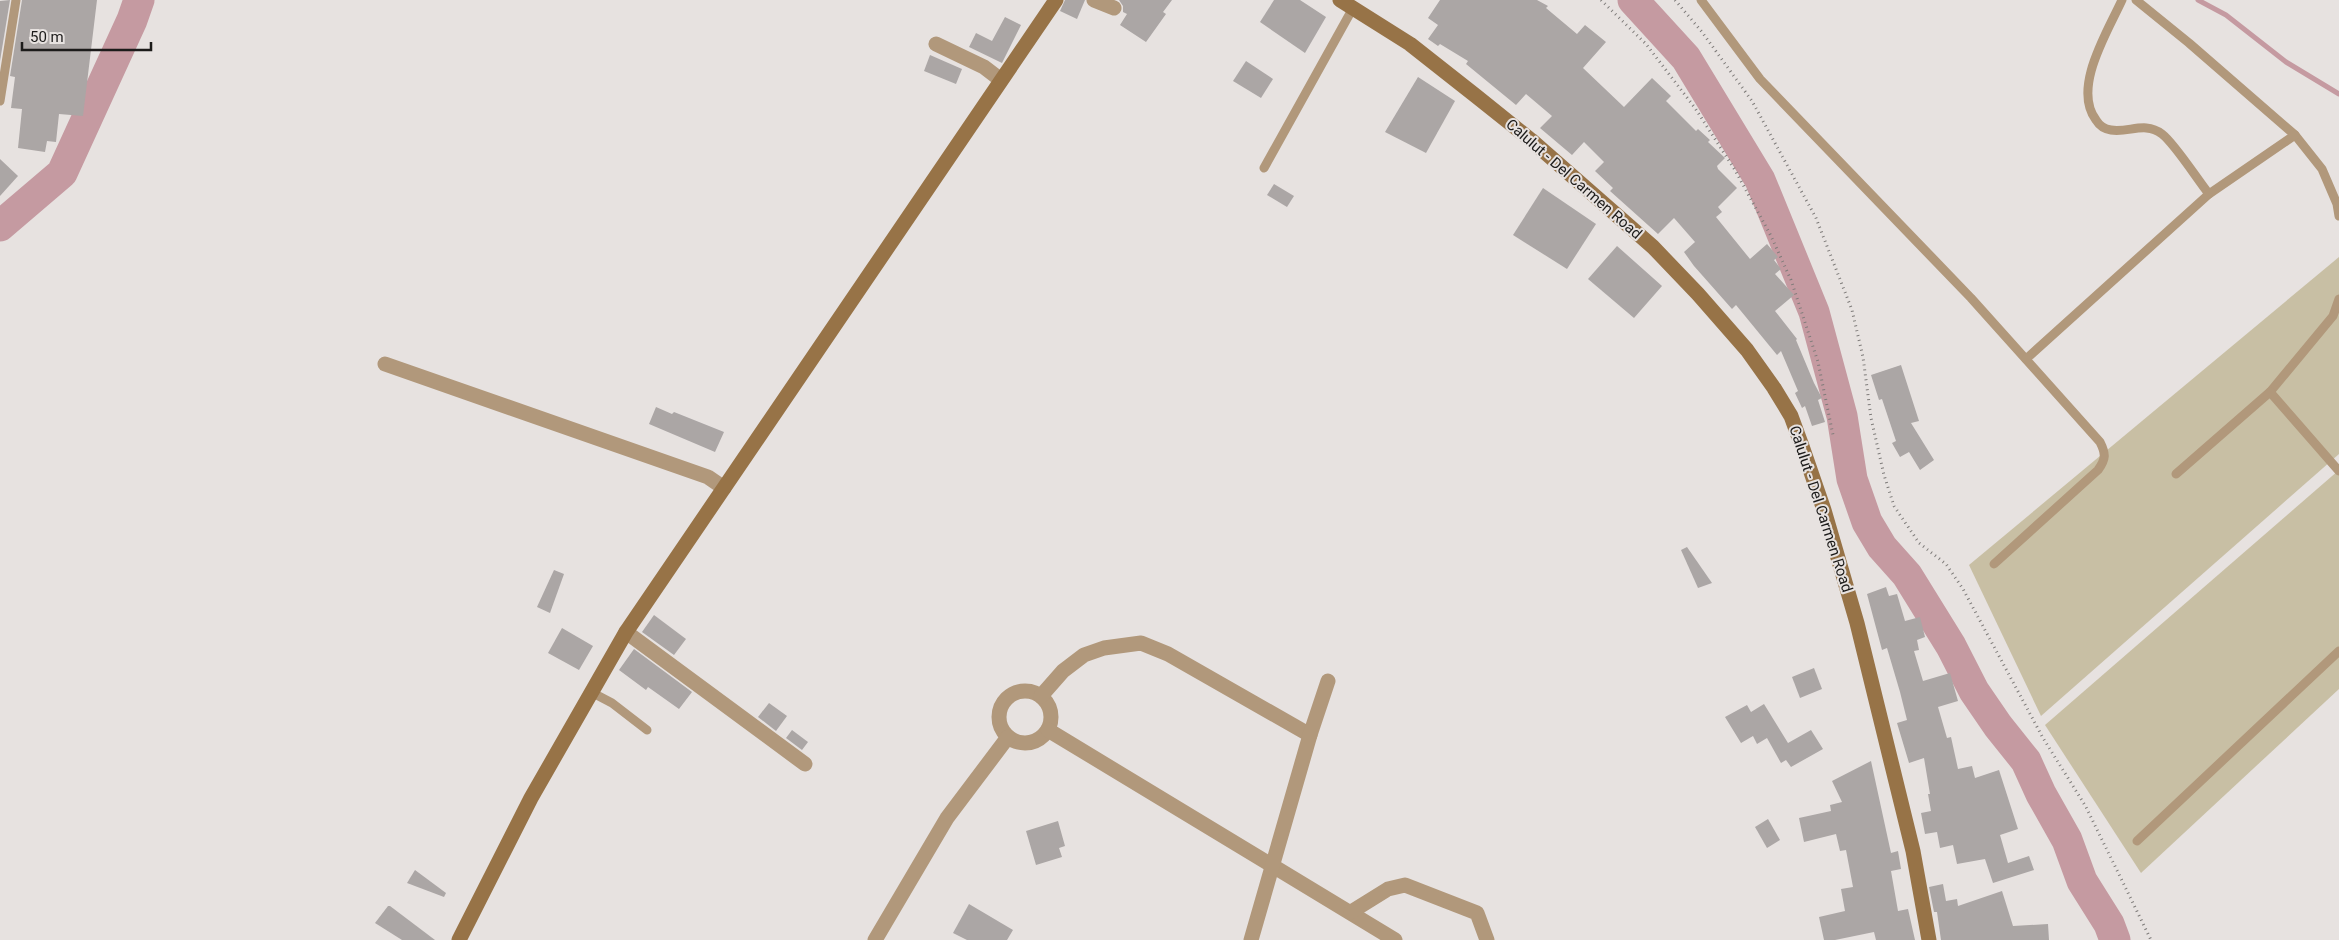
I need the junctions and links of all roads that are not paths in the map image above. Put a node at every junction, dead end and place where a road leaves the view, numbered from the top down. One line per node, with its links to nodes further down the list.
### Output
1 (16, 0): 11 (lane)
2 (1056, 0): 10 (main road)
3 (1094, 0): 8 (street)
4 (1701, 0): 17 (lane)
5 (2122, 0): 14 (lane)
6 (2136, 0): 12 (lane)
7 (1347, 4): 13 (lane); 42 (main road, Calulut - Del Carmen Road)
8 (1114, 8)
9 (936, 44): 10 (street)
10 (1001, 80): 22 (main road)
11 (0, 101)
12 (2295, 135): 14 (lane); 15 (lane)
13 (1264, 168)
14 (2209, 194): 17 (lane)
15 (2339, 216)
16 (2339, 299): 19 (lane)
17 (2026, 359): 23 (lane)
18 (385, 364): 22 (street)
19 (2270, 392): 20 (lane); 21 (lane)
20 (2339, 471)
21 (2176, 474)
22 (724, 488): 24 (main road)
23 (1994, 564)
24 (626, 632): 27 (main road); 33 (street)
25 (2339, 651): 34 (lane)
26 (1328, 681): 31 (street)
27 (591, 692): 29 (lane); 37 (main road)
28 (1041, 696): 30 (street); 31 (street); 32 (street)
29 (647, 730)
30 (1048, 730): 32 (street); 35 (street)
31 (1310, 735): 35 (street)
32 (1008, 737): 38 (street)
33 (805, 764)
34 (2136, 842)
35 (1271, 864): 36 (street); 39 (street)
36 (1351, 912): 40 (street); 41 (street)
37 (459, 940)
38 (875, 940)
39 (1251, 940)
40 (1395, 940)
41 (1487, 940)
42 (1929, 940)

